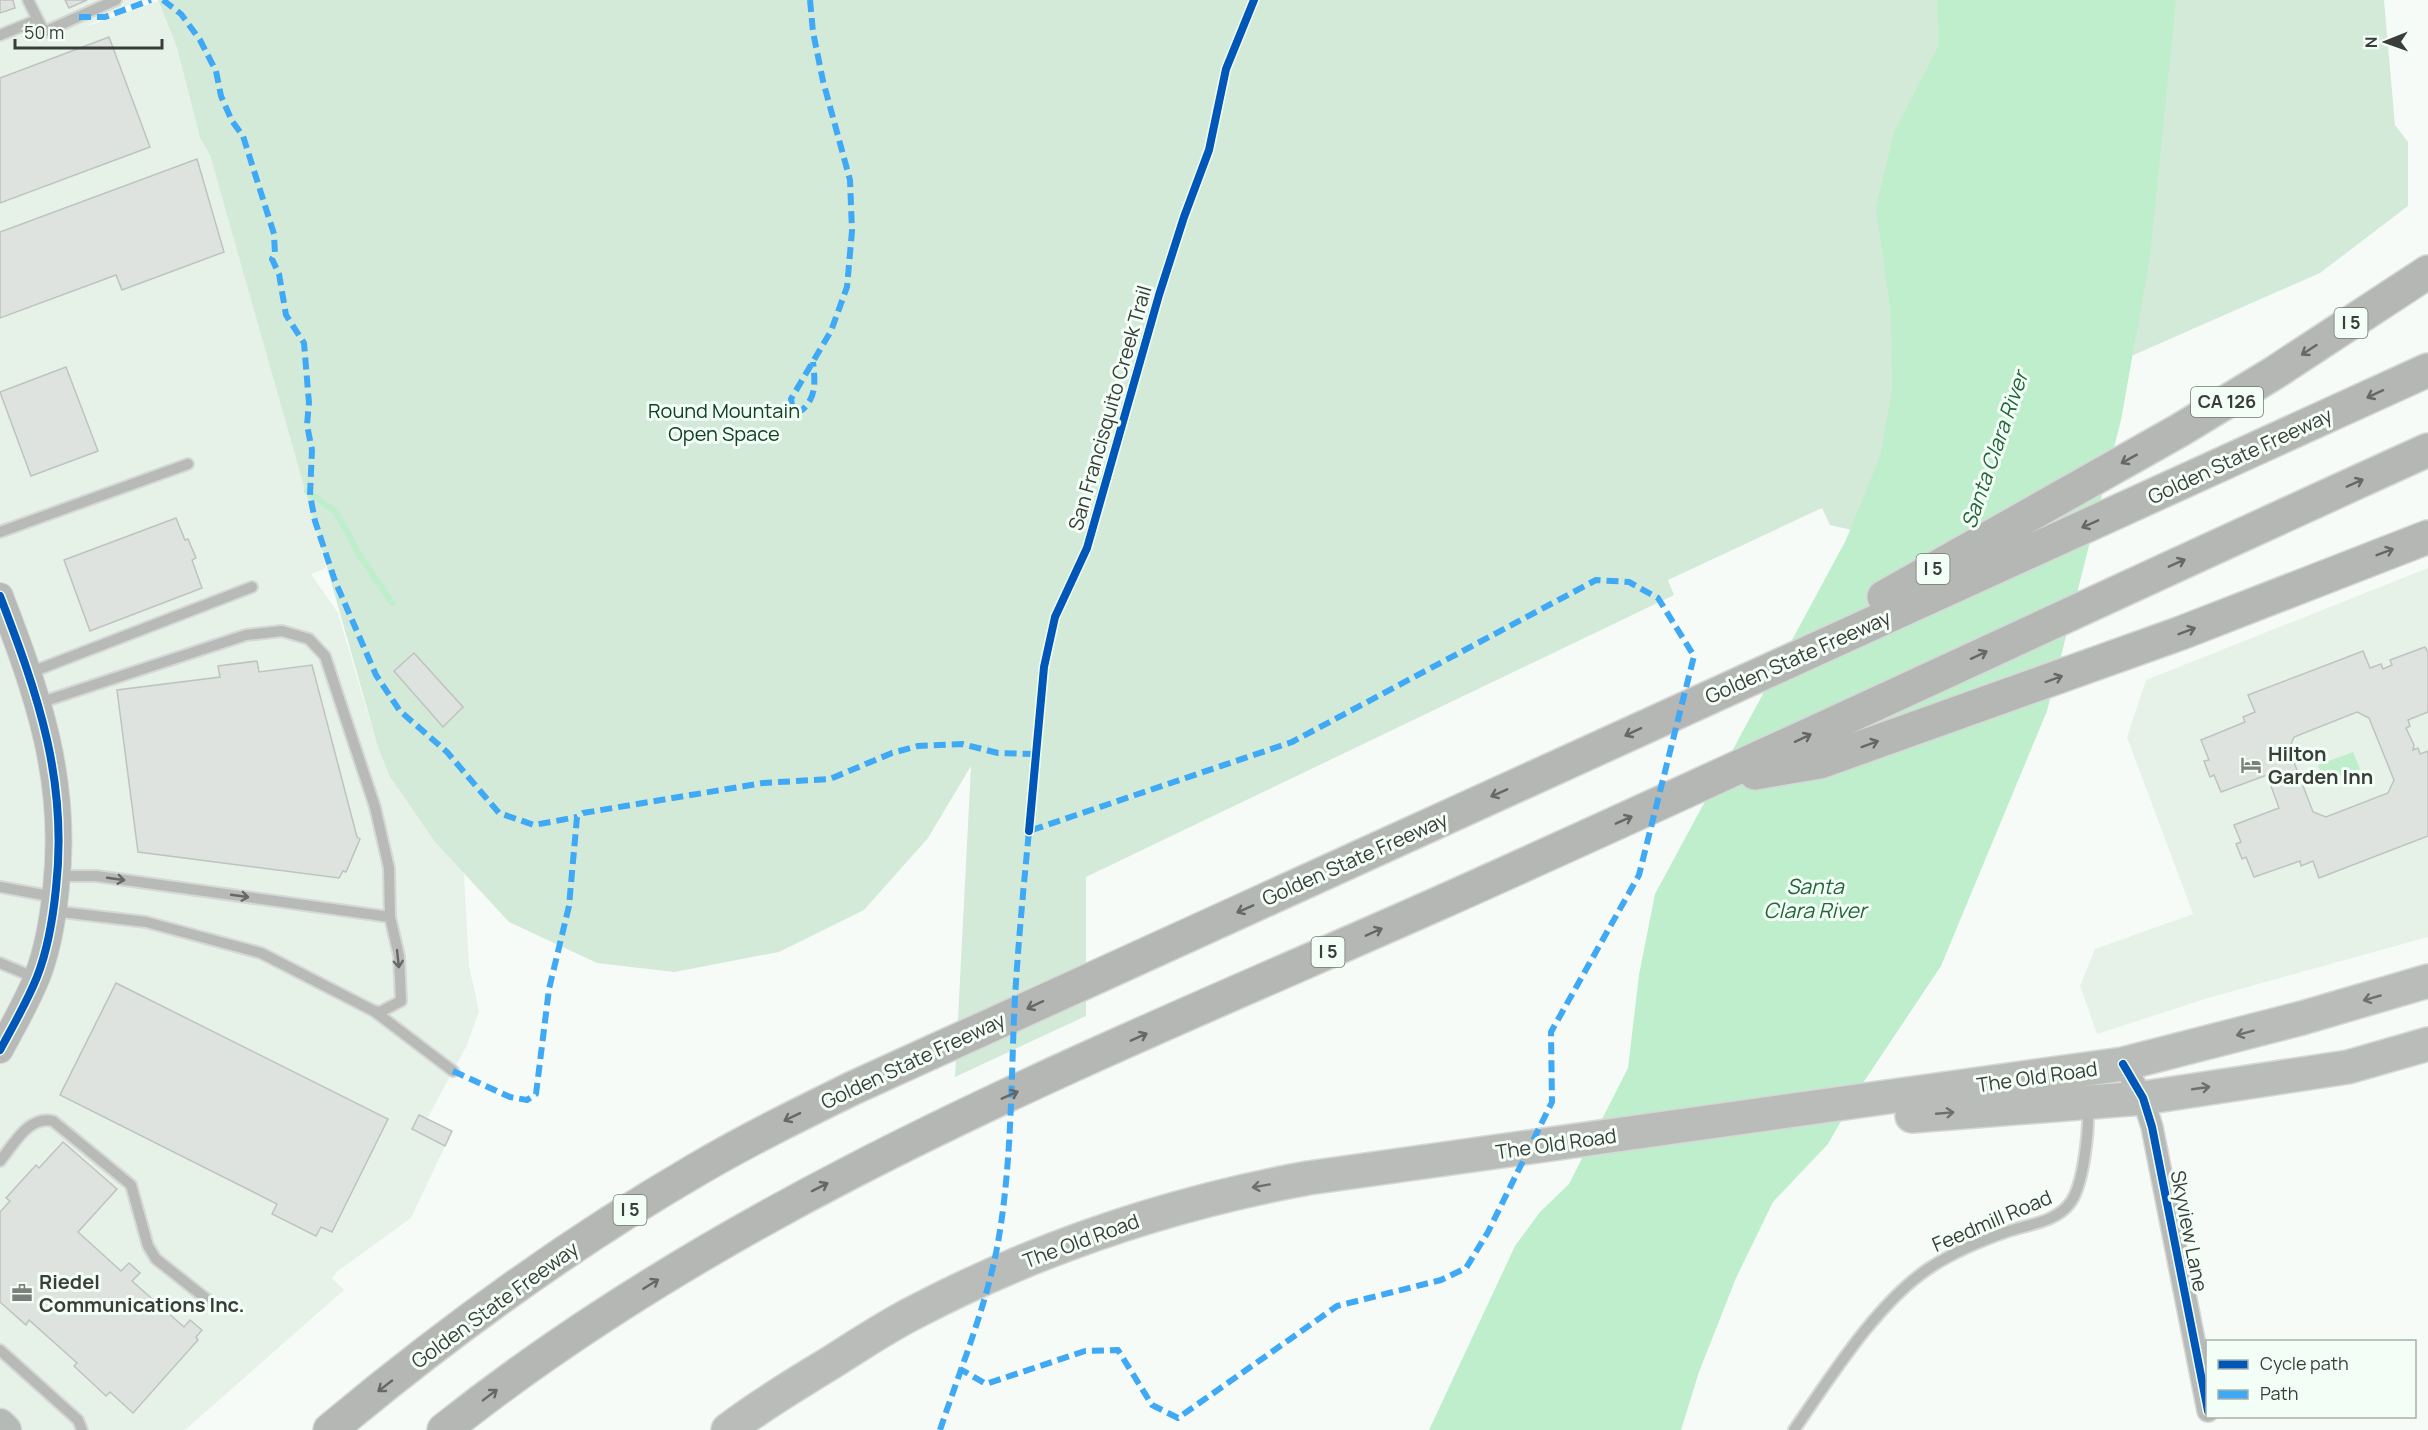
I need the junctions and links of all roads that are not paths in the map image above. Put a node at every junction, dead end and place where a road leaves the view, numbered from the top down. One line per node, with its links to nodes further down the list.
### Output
1 (28, 0): 3 (lane)
2 (116, 0): 3 (lane)
3 (37, 20): 4 (lane)
4 (0, 35)
5 (2428, 272): 7 (highway, I 5, one-way to 7)
6 (2428, 370): 17 (highway, Golden State Freeway / I 5, one-way to 17)
7 (2274, 373): 8 (highway, CA 126)
8 (2180, 430): 17 (highway, I 5, one-way to 17)
9 (2428, 450): 18 (highway, I 5, one-way to 9)
10 (188, 464): 11 (lane)
11 (0, 532)
12 (2428, 537): 18 (highway, I 5, one-way to 12)
13 (252, 587): 15 (lane)
14 (1, 604): 15 (street)
15 (29, 673): 16 (street)
16 (39, 703): 20 (street); 21 (lane)
17 (1686, 708): 40 (highway, Golden State Freeway / I 5, one-way to 40)
18 (1712, 780): 41 (highway, I 5, one-way to 18)
19 (0, 887): 20 (lane)
20 (55, 895): 21 (lane, one-way to 21); 23 (street); 25 (lane)
21 (390, 917): 25 (lane, one-way to 25)
22 (0, 963): 23 (lane)
23 (36, 978): 27 (street)
24 (2428, 981): 28 (main road, The Old Road, one-way to 28)
25 (374, 1011): 29 (lane)
26 (2428, 1044): 31 (main road, The Old Road, one-way to 26)
27 (0, 1050)
28 (2123, 1064): 30 (main road, The Old Road); 31 (street, Skyview Lane)
29 (453, 1071)
30 (2085, 1085): 31 (main road, The Old Road); 33 (main road, The Old Road); 44 (lane, Feedmill Road)
31 (2144, 1098): 36 (street, Skyview Lane)
32 (0, 1161): 34 (lane)
33 (968, 1297): 42 (main road, The Old Road); 43 (main road, The Old Road)
34 (218, 1308)
35 (0, 1350): 39 (lane)
36 (2206, 1401)
37 (0, 1424): 38 (main road)
38 (6, 1430)
39 (82, 1430)
40 (330, 1430)
41 (444, 1430)
42 (728, 1430)
43 (762, 1430)
44 (1794, 1430)

